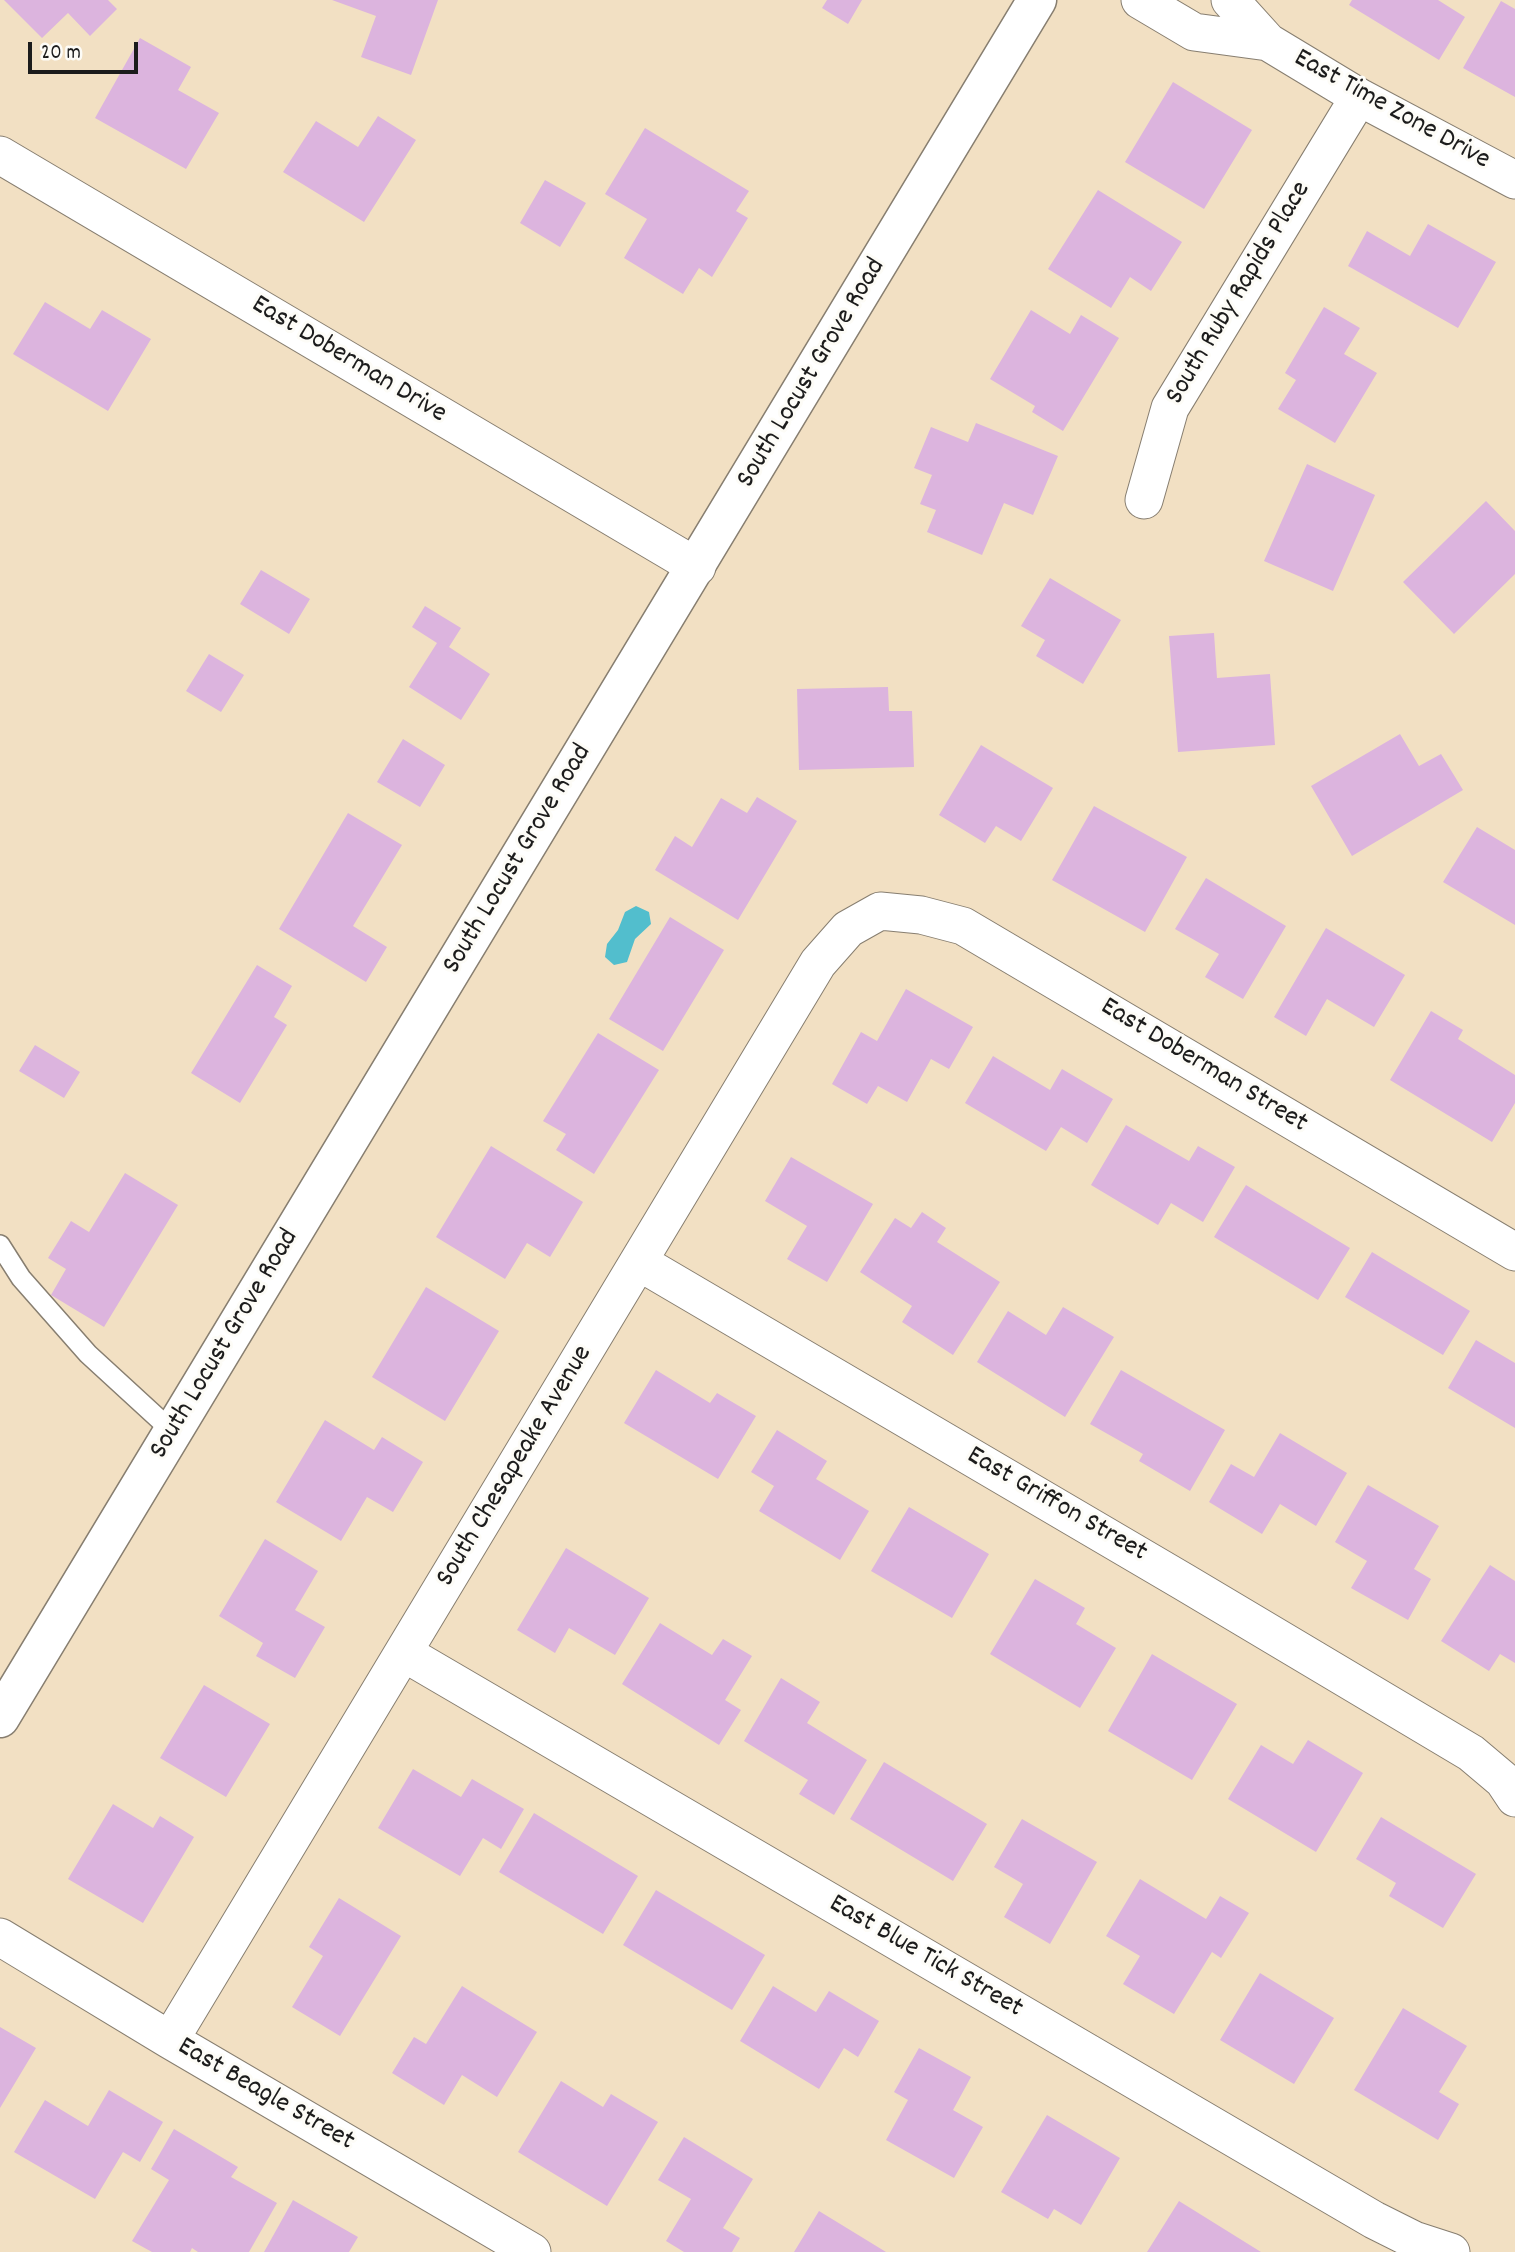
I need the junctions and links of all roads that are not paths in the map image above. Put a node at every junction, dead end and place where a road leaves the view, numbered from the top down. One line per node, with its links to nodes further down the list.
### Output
1 (1037, 0): 9 (main road, South Locust Grove Road)
2 (1140, 0): 4 (street, East Time Zone Drive)
3 (1230, 0): 4 (street, East Time Zone Drive)
4 (1268, 42): 5 (street, East Time Zone Drive)
5 (1359, 97): 7 (street, East Time Zone Drive); 8 (street, South Ruby Rapids Place)
6 (0, 155): 9 (street, East Doberman Drive)
7 (1515, 180)
8 (1144, 500)
9 (697, 566): 14 (main road, South Locust Grove Road)
10 (880, 911): 12 (street, East Doberman Street); 13 (street, South Chesapeake Avenue)
11 (0, 1245): 14 (lane)
12 (1515, 1252)
13 (639, 1262): 15 (street, South Chesapeake Avenue); 17 (street, East Griffon Street)
14 (173, 1432): 16 (main road, South Locust Grove Road)
15 (404, 1653): 19 (street, South Chesapeake Avenue); 21 (street, East Blue Tick Street)
16 (0, 1718)
17 (1515, 1798)
18 (0, 1937): 19 (street, East Beagle Street)
19 (170, 2040): 20 (street, East Beagle Street)
20 (533, 2252)
21 (1451, 2252)

